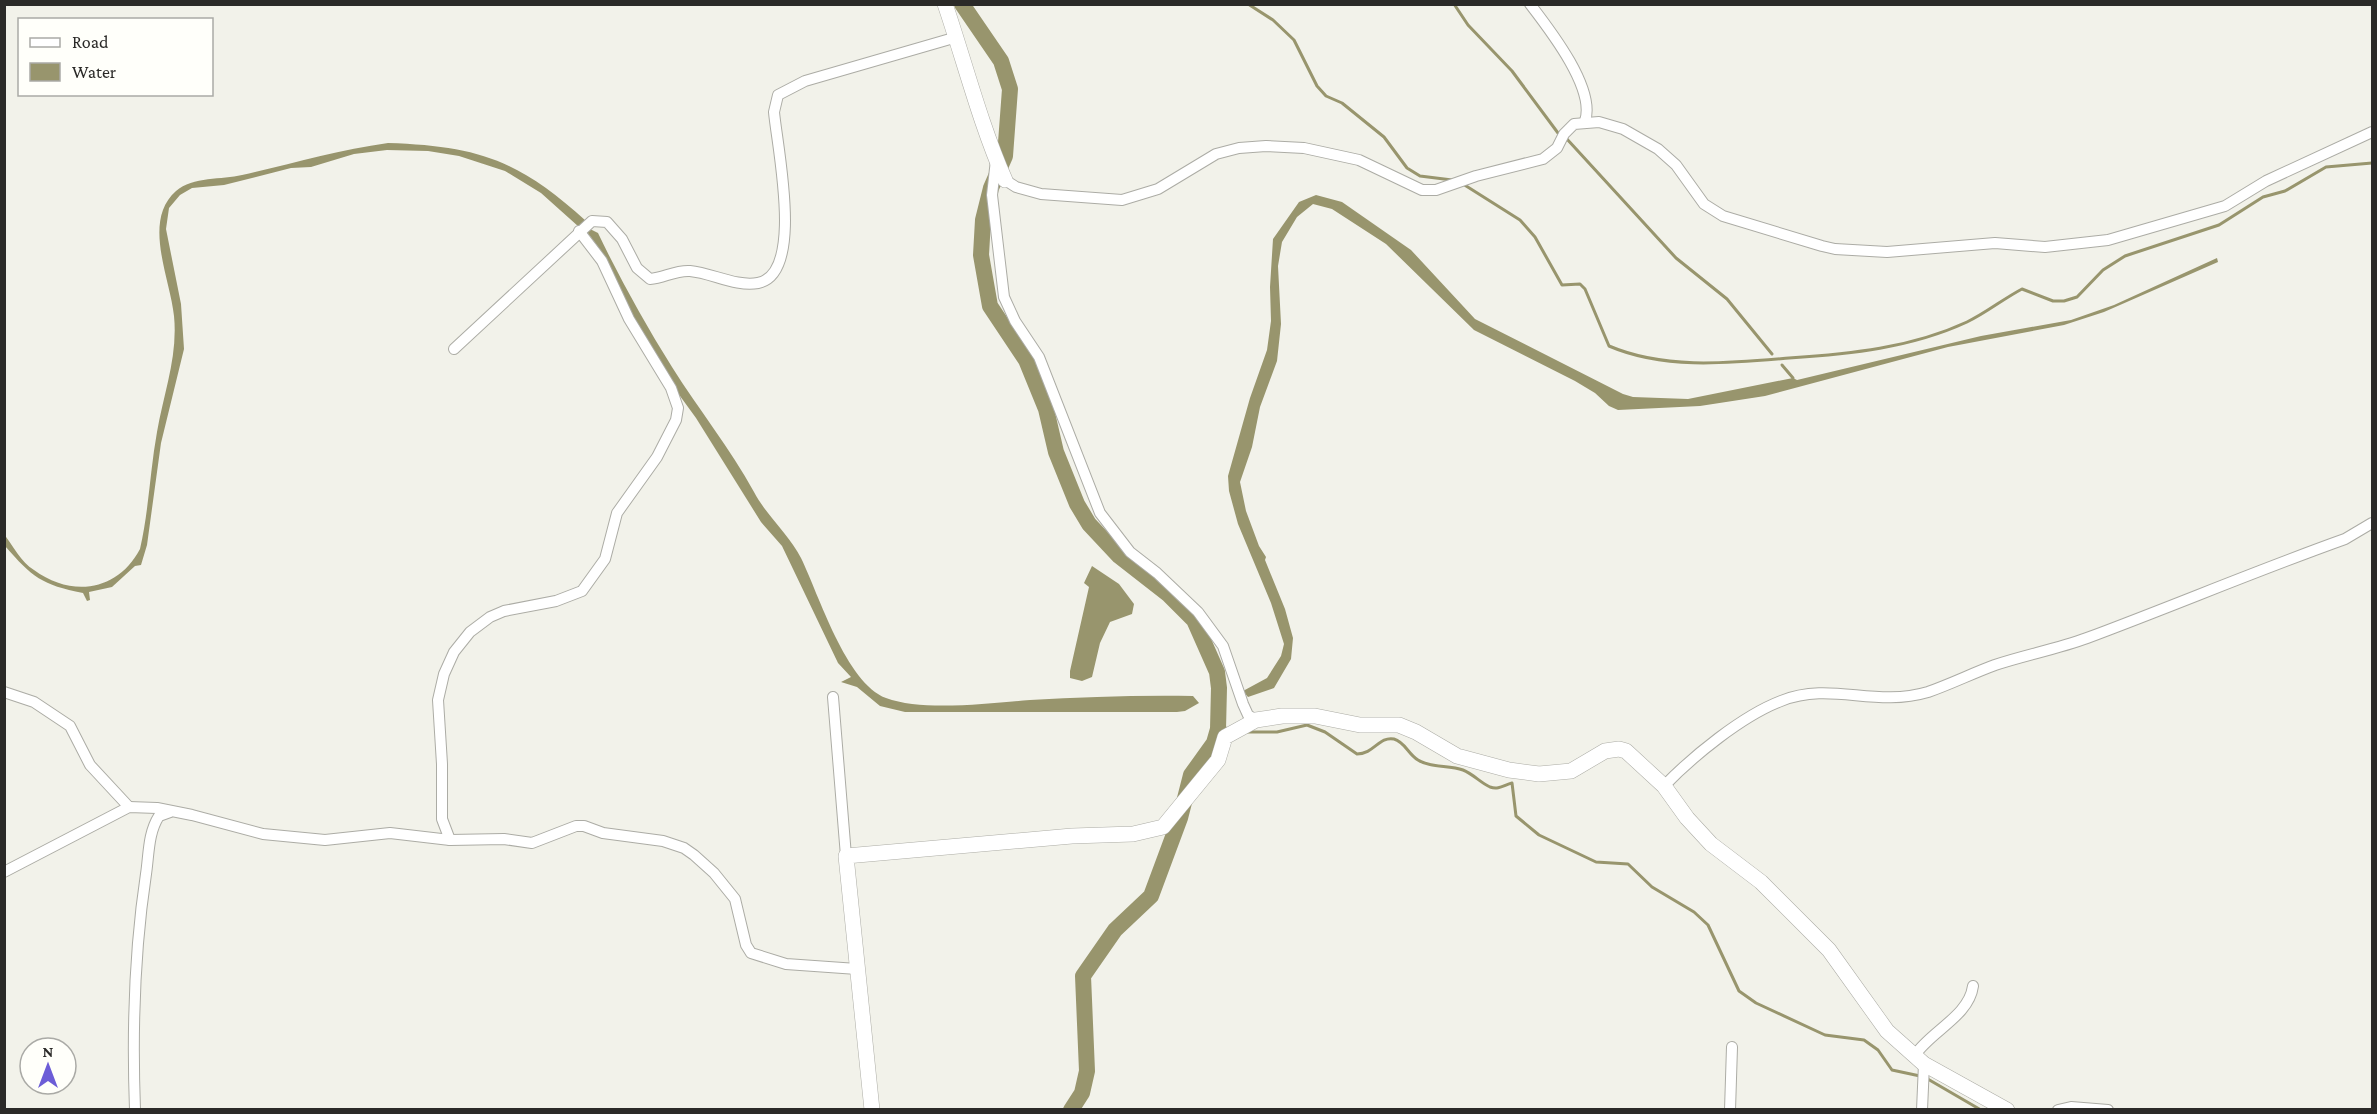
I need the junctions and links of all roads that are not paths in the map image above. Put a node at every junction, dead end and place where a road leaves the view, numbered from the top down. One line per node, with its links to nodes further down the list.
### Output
1 (945, 4): 3 (street)
2 (1530, 4): 4 (street)
3 (957, 37): 6 (street); 8 (street)
4 (1585, 122): 5 (street); 7 (street)
5 (2373, 132)
6 (996, 160): 7 (street); 13 (street)
7 (1005, 180)
8 (579, 231): 9 (street); 17 (street)
9 (454, 349)
10 (2373, 523): 14 (street)
11 (4, 692): 15 (street)
12 (833, 697): 18 (street)
13 (1256, 720): 14 (street); 18 (street)
14 (1664, 786): 23 (street)
15 (129, 807): 16 (street); 19 (street)
16 (172, 812): 17 (street); 24 (street)
17 (450, 840): 20 (street)
18 (846, 856): 20 (street)
19 (4, 872)
20 (857, 969): 25 (street)
21 (1973, 986): 23 (street)
22 (1732, 1047): 26 (street)
23 (1919, 1060): 27 (street); 28 (street)
24 (135, 1110)
25 (872, 1110)
26 (1730, 1110)
27 (1922, 1110)
28 (2007, 1110)
29 (2058, 1110): 30 (street)
30 (2108, 1110)

